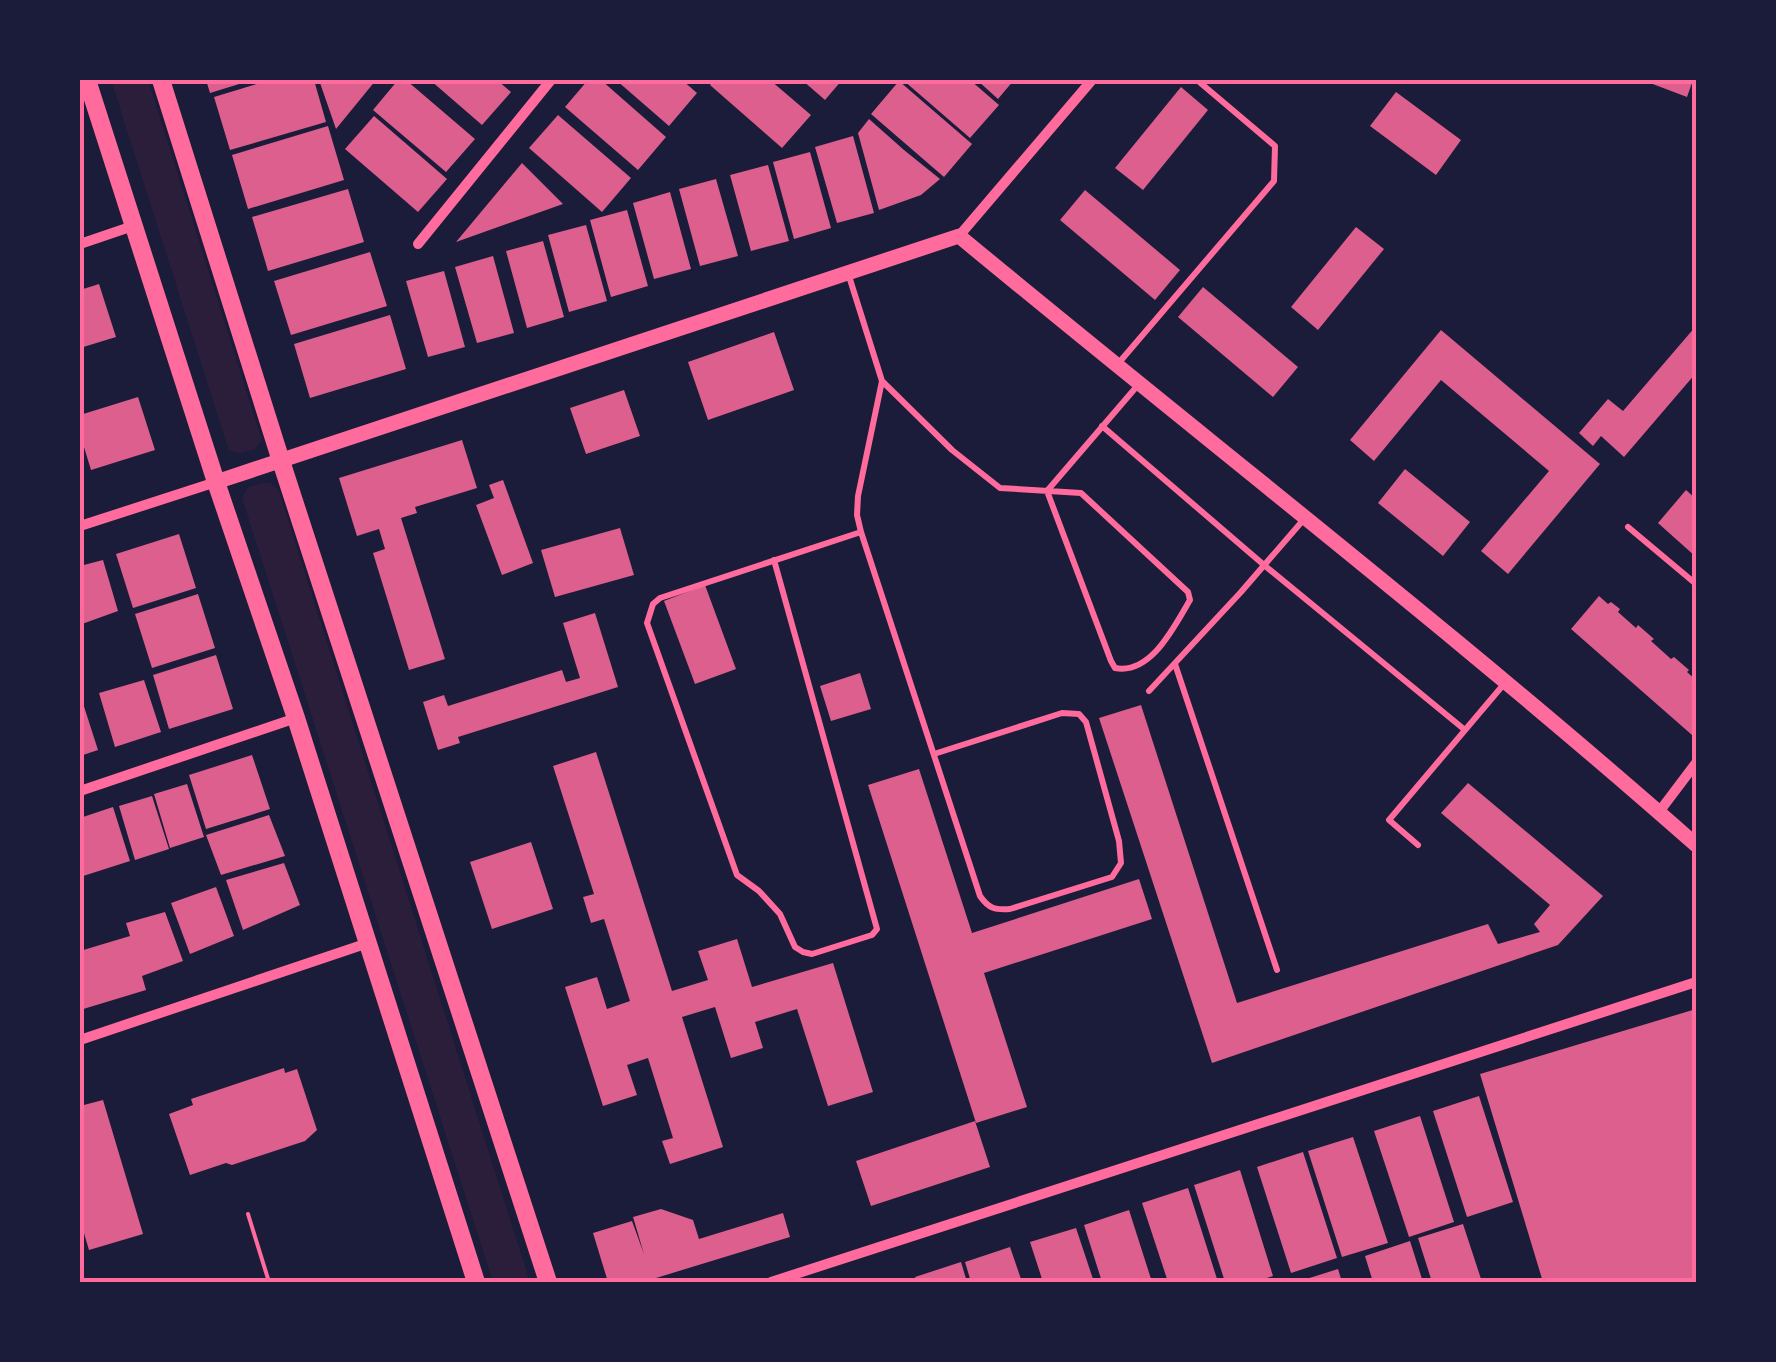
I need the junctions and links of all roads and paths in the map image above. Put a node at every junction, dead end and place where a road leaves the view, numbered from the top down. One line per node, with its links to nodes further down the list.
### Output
1 (87, 80): 6 (main road)
2 (161, 80): 15 (main road)
3 (551, 80): 9 (street)
4 (1092, 80): 7 (street)
5 (1197, 80): 11 (lane)
6 (133, 226): 8 (street); 16 (main road)
7 (959, 236): 10 (street); 11 (street)
8 (80, 244)
9 (418, 244)
10 (848, 273): 12 (lane); 15 (street)
11 (1116, 366): 13 (street)
12 (882, 381): 17 (lane); 21 (lane)
13 (1138, 384): 14 (lane); 18 (street)
14 (1102, 426): 17 (lane); 23 (lane)
15 (281, 462): 16 (street); 43 (main road)
16 (216, 482): 19 (street); 28 (main road)
17 (1047, 491): 17 (lane)
18 (1306, 517): 23 (lane); 26 (street)
19 (80, 526)
20 (1628, 528): 24 (lane)
21 (862, 532): 22 (lane); 30 (lane)
22 (774, 560): 22 (lane)
23 (1264, 565): 25 (lane); 29 (lane)
24 (1696, 584)
25 (1174, 664): 27 (lane); 37 (lane)
26 (1504, 683): 29 (lane); 33 (street)
27 (1150, 691)
28 (296, 718): 32 (street); 36 (main road)
29 (1465, 730): 34 (lane)
30 (934, 754): 30 (lane)
31 (1696, 763): 33 (street)
32 (80, 791)
33 (1659, 812): 35 (street)
34 (1418, 844)
35 (1696, 845)
36 (368, 942): 39 (street); 42 (main road)
37 (1277, 970)
38 (1696, 982): 44 (street)
39 (80, 1040)
40 (248, 1214): 41 (path)
41 (269, 1282)
42 (476, 1282)
43 (548, 1282)
44 (771, 1282)

